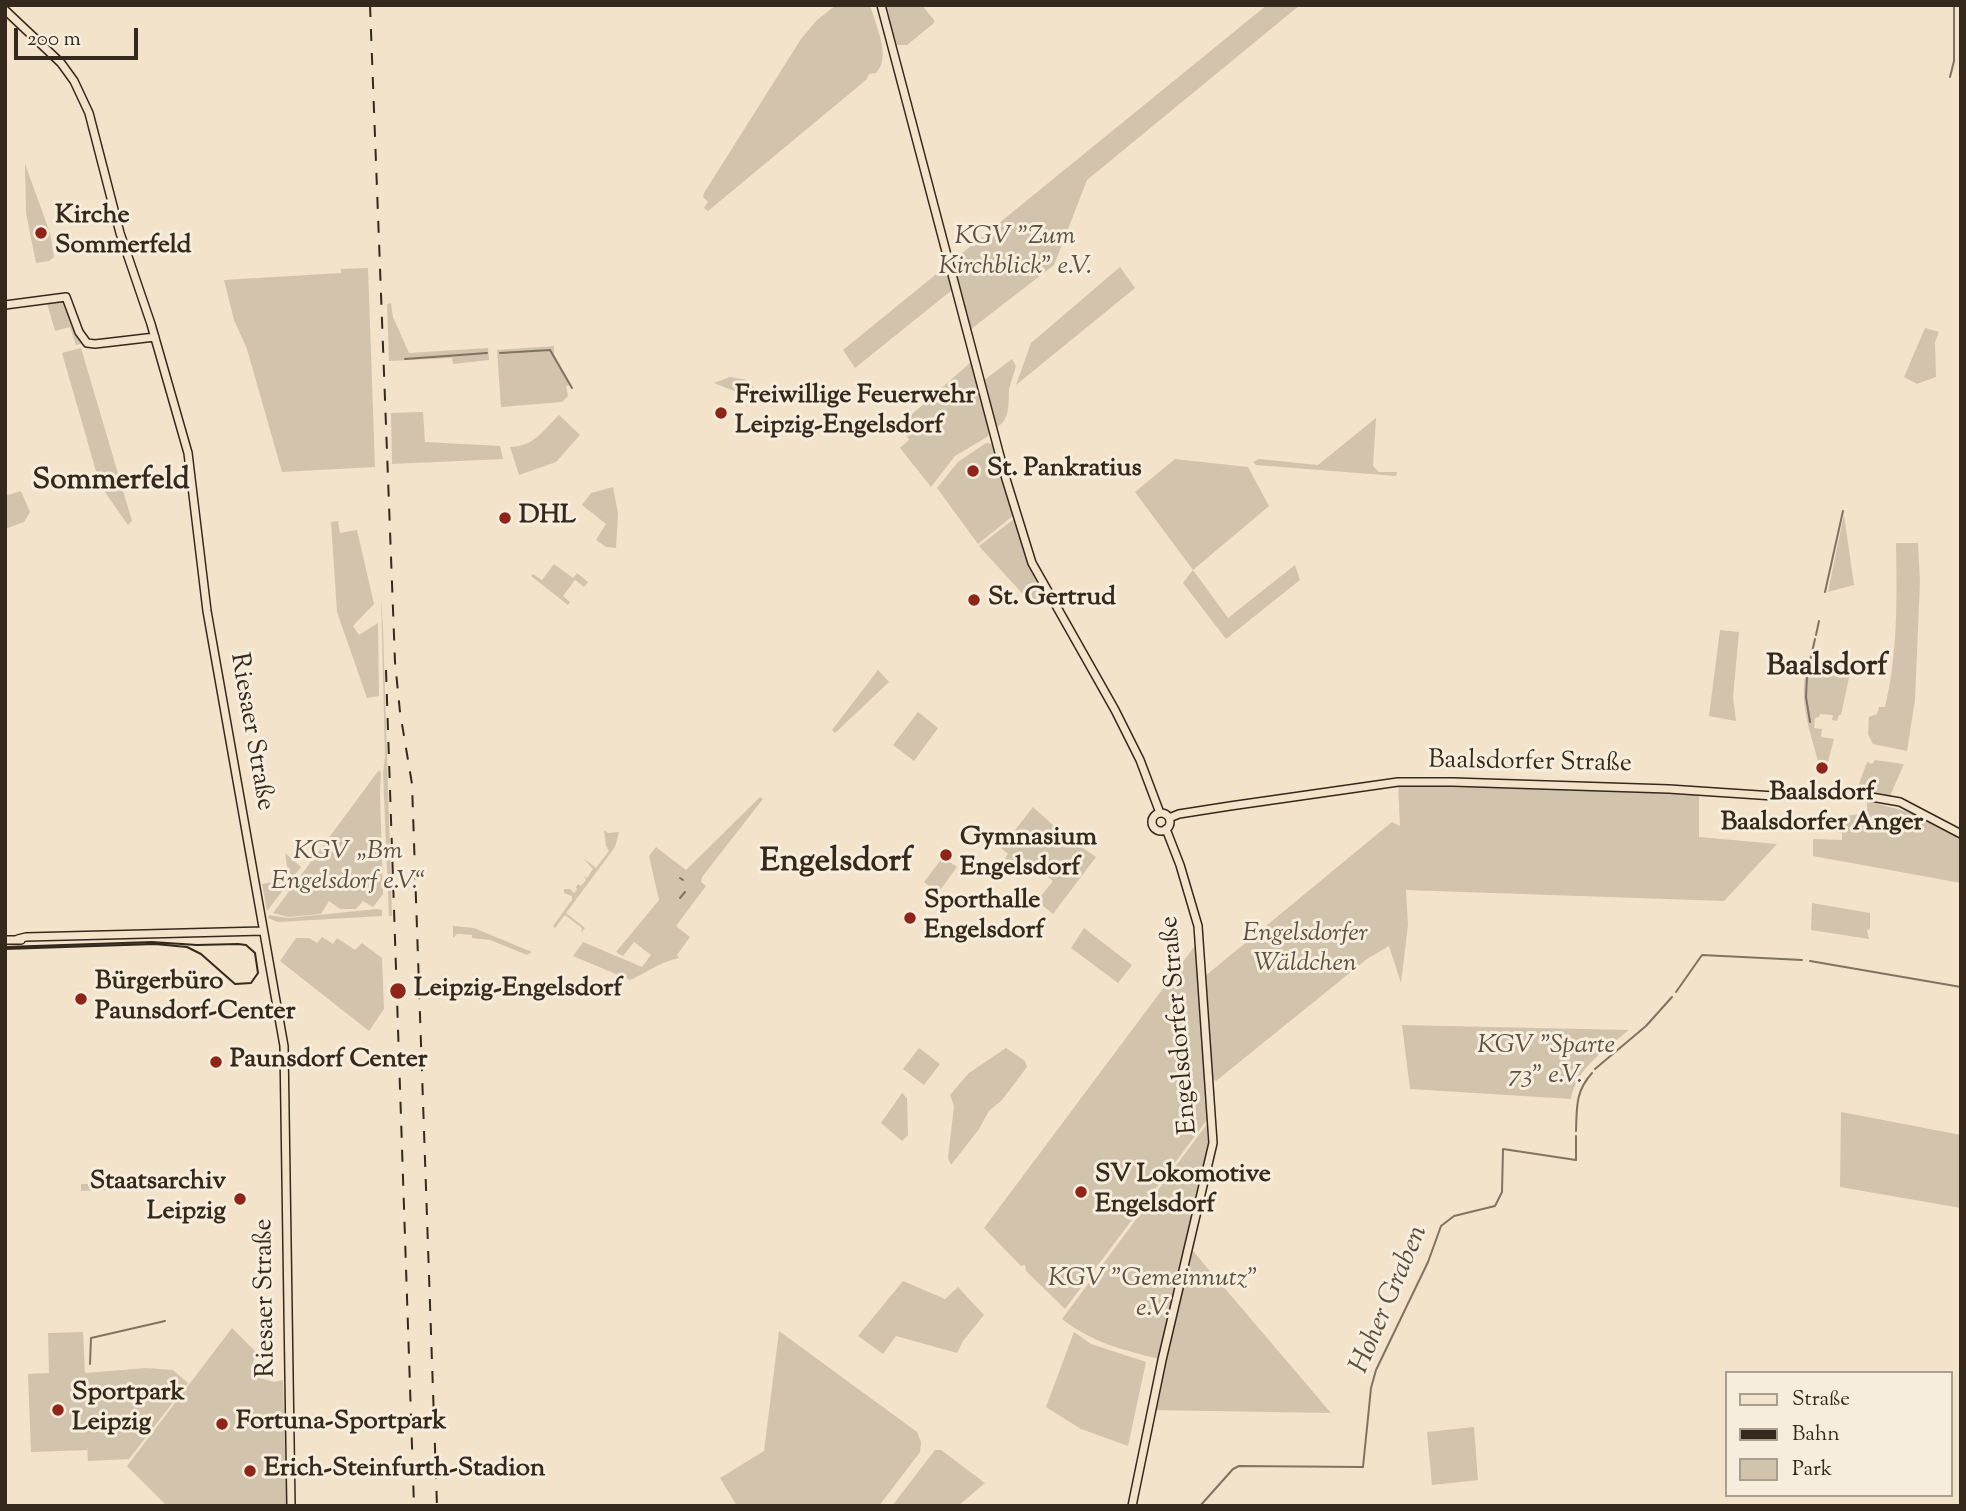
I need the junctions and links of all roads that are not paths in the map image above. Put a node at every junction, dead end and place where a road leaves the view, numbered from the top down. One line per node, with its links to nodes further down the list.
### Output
1 (881, 5): 5 (main road)
2 (5, 10): 4 (main road, Riesaer Straße)
3 (5, 305): 4 (main road)
4 (155, 337): 9 (main road, Riesaer Straße)
5 (1160, 813): 6 (main road); 7 (main road)
6 (1169, 818): 7 (main road); 8 (main road, Baalsdorfer Straße)
7 (1166, 829): 12 (main road, Engelsdorfer Straße)
8 (1961, 834)
9 (263, 931): 10 (main road); 11 (main road, Riesaer Straße)
10 (5, 940)
11 (291, 1506)
12 (1132, 1506)

